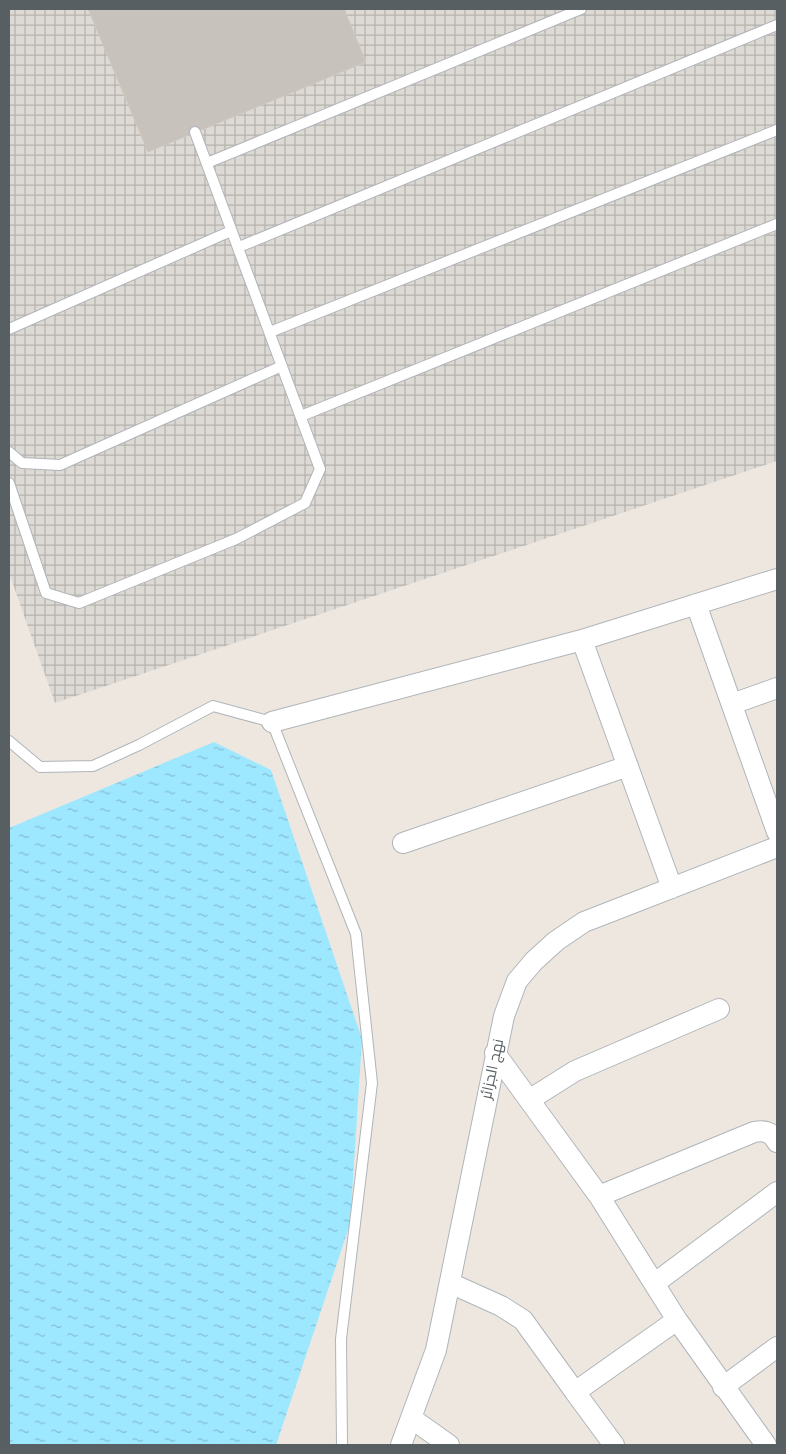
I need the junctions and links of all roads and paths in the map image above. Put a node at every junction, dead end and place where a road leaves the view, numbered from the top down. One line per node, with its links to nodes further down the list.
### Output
1 (581, 9): 5 (lane)
2 (777, 25): 8 (lane)
3 (777, 130): 10 (lane)
4 (195, 132): 5 (lane)
5 (207, 163): 7 (lane)
6 (777, 224): 12 (lane)
7 (231, 230): 8 (lane); 9 (lane)
8 (239, 247): 10 (lane)
9 (9, 328)
10 (270, 332): 11 (lane)
11 (282, 366): 12 (lane); 13 (lane)
12 (301, 416): 14 (lane)
13 (9, 452)
14 (9, 483)
15 (777, 579): 16 (street)
16 (696, 604): 17 (street); 19 (street)
17 (582, 640): 20 (street); 22 (street)
18 (777, 688): 19 (street)
19 (732, 704): 23 (street)
20 (272, 722): 21 (lane); 40 (lane)
21 (9, 741)
22 (628, 766): 24 (street); 26 (street)
23 (777, 832)
24 (403, 843)
25 (777, 846): 26 (street, نهج الجزائر)
26 (672, 888): 28 (street, نهج الجزائر)
27 (719, 1009): 29 (street)
28 (495, 1053): 29 (street); 33 (street, نهج الجزائر)
29 (529, 1100): 32 (street)
30 (777, 1142): 32 (street)
31 (777, 1192): 34 (street)
32 (598, 1196): 34 (street)
33 (450, 1283): 38 (street); 39 (street, نهج الجزائر)
34 (654, 1283): 35 (street)
35 (677, 1320): 37 (street); 38 (street)
36 (777, 1347): 37 (street)
37 (723, 1387): 44 (street)
38 (575, 1392): 43 (street)
39 (411, 1418): 41 (street, نهج الجزائر); 42 (street)
40 (342, 1445)
41 (401, 1445)
42 (449, 1445)
43 (614, 1445)
44 (766, 1445)

